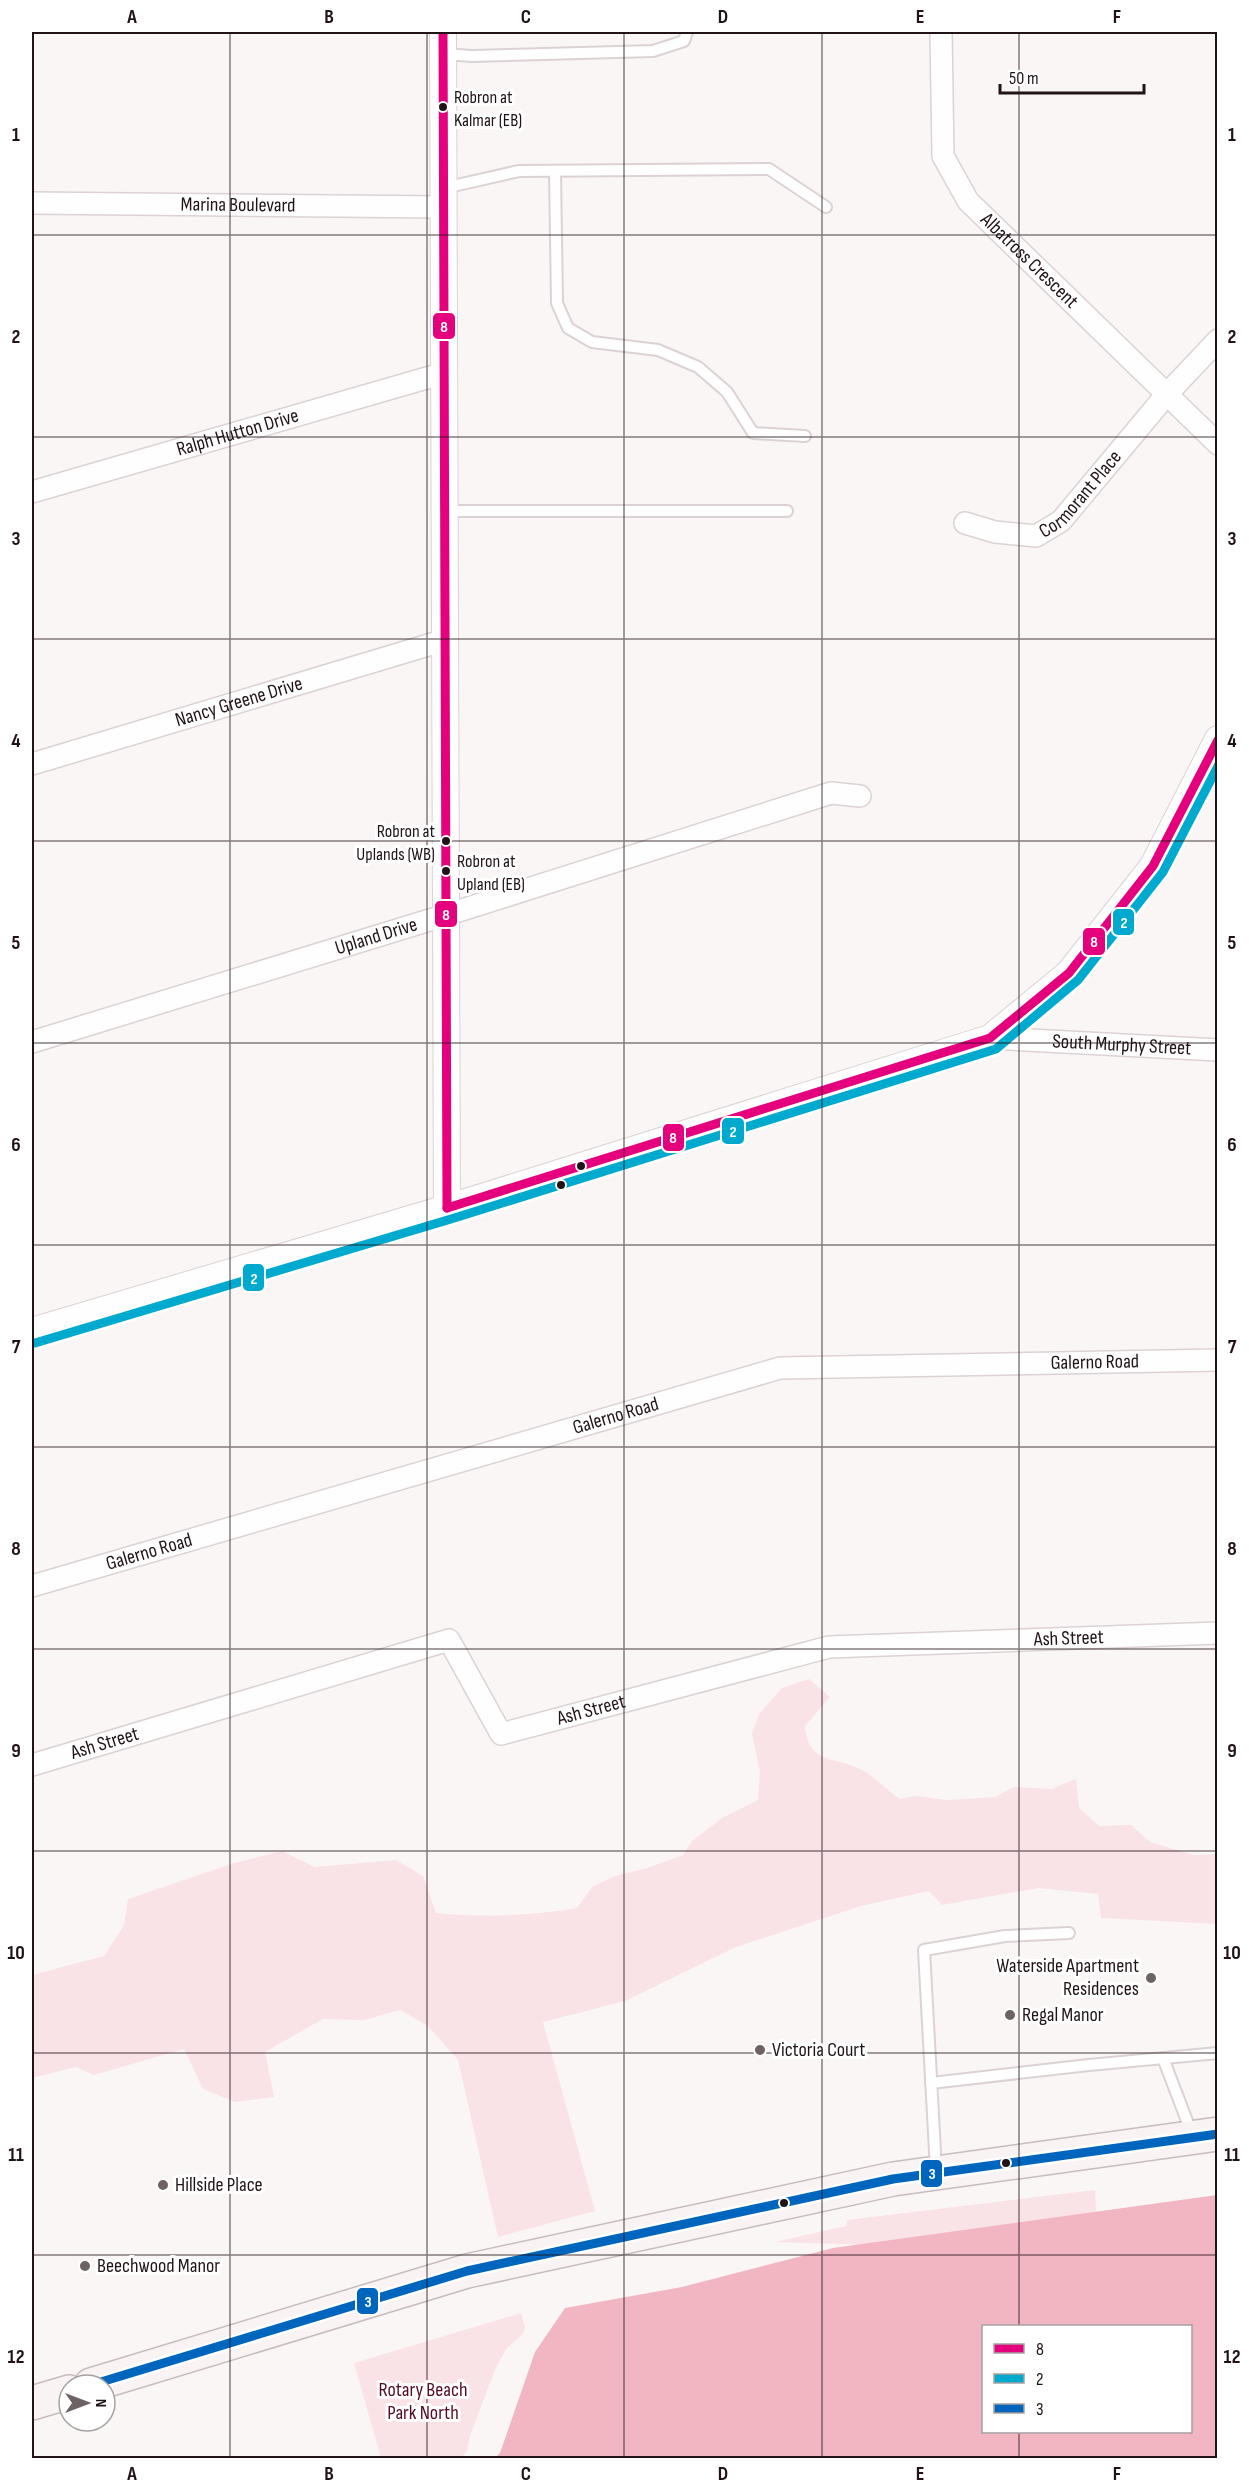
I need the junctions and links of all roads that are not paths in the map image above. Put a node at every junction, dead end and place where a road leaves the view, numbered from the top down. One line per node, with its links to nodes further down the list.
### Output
1 (687, 32): 3 (lane)
2 (941, 32): 10 (street, Albatross Crescent)
3 (443, 43): 5 (street)
4 (555, 171): 5 (lane); 7 (lane); 11 (lane)
5 (444, 197): 6 (street, Marina Boulevard); 9 (street)
6 (32, 203)
7 (826, 207)
8 (1218, 340): 10 (street, Cormorant Place)
9 (444, 373): 13 (street, Ralph Hutton Drive); 15 (street)
10 (1167, 394): 12 (street, Albatross Crescent); 16 (street, Cormorant Place)
11 (805, 436)
12 (1218, 444)
13 (32, 492)
14 (787, 511): 15 (lane)
15 (444, 512): 17 (street)
16 (965, 523)
17 (445, 640): 19 (street, Nancy Greene Drive); 21 (street)
18 (1218, 739): 22 (street)
19 (32, 764)
20 (860, 796): 21 (street, Upland Drive)
21 (446, 915): 23 (street, Upland Drive); 25 (street)
22 (990, 1038): 24 (street, South Murphy Street); 25 (street)
23 (32, 1042)
24 (1218, 1050)
25 (447, 1208): 26 (street)
26 (32, 1331)
27 (1218, 1360): 28 (street, Galerno Road)
28 (32, 1586)
29 (1218, 1633): 30 (street, Ash Street)
30 (32, 1765)
31 (1069, 1933): 34 (lane)
32 (1218, 2053): 33 (lane)
33 (1163, 2058): 34 (lane); 35 (lane)
34 (931, 2084): 36 (lane)
35 (1205, 2135): 36 (main road)
36 (936, 2173): 37 (main road)
37 (117, 2377)
38 (57, 2396): 39 (main road)
39 (32, 2403)

